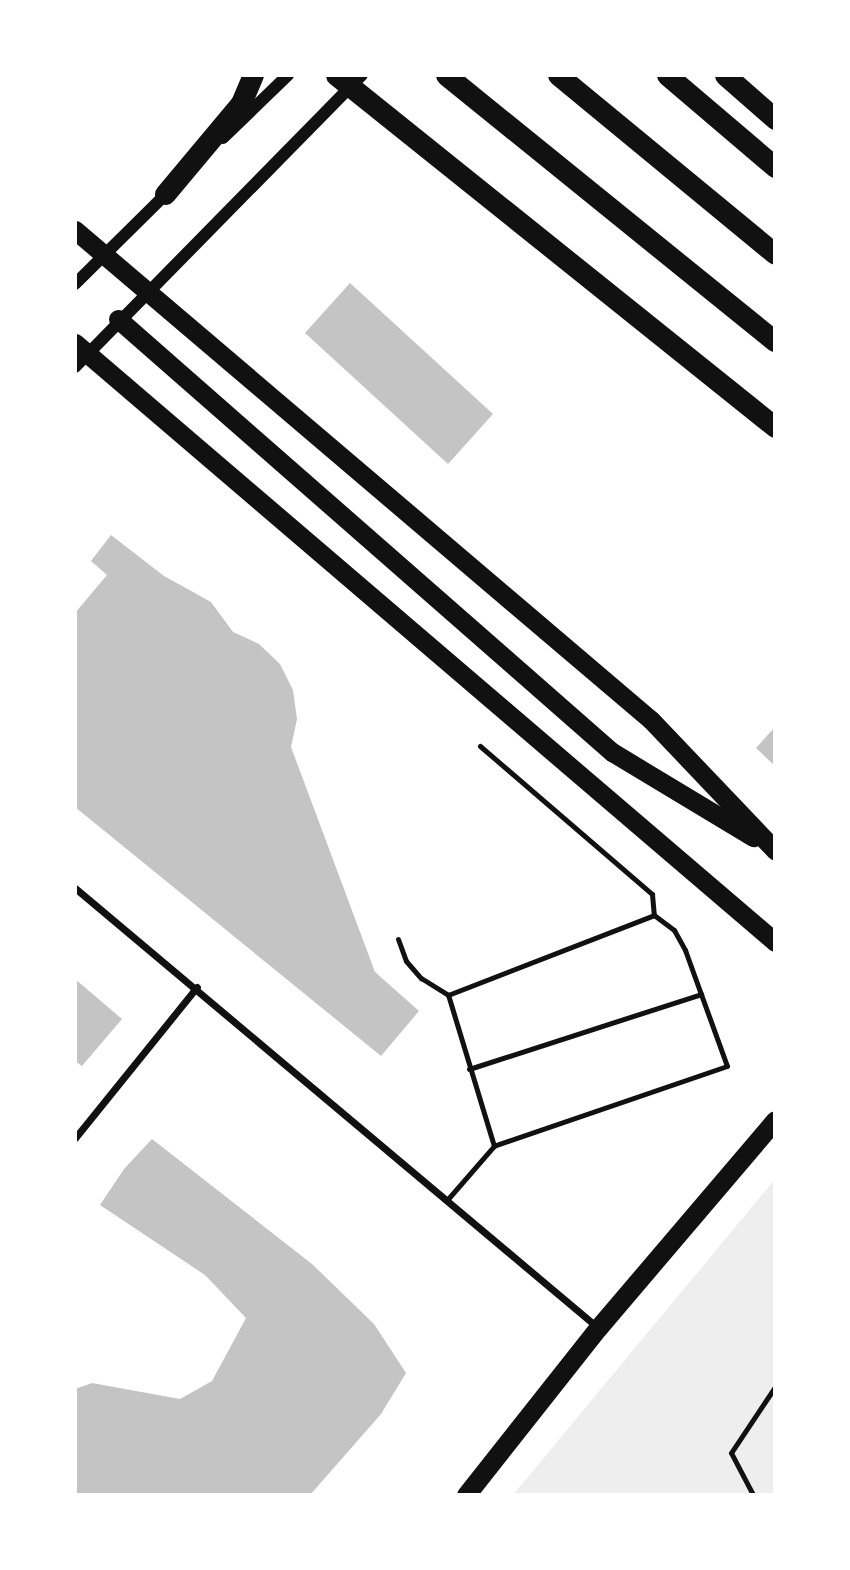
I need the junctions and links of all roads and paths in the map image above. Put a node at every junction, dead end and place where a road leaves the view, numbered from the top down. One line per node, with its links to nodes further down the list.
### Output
1 (253, 75): 10 (highway)
2 (288, 75): 10 (street)
3 (446, 75): 15 (highway)
4 (558, 75): 12 (highway)
5 (667, 75): 9 (highway)
6 (725, 75): 8 (highway)
7 (350, 79): 14 (street); 18 (highway)
8 (775, 119)
9 (775, 167)
10 (165, 194): 13 (street)
11 (75, 230): 20 (highway)
12 (775, 254)
13 (75, 284)
14 (118, 319): 17 (street); 20 (highway)
15 (775, 341)
16 (75, 343): 24 (highway)
17 (75, 367)
18 (775, 427)
19 (480, 746): 22 (lane)
20 (775, 850)
21 (75, 888): 25 (street)
22 (654, 915): 26 (lane); 27 (lane)
23 (398, 939): 26 (lane)
24 (775, 942)
25 (197, 987): 30 (street); 32 (street)
26 (448, 995): 28 (lane)
27 (701, 995): 28 (lane); 31 (lane)
28 (470, 1069): 31 (lane)
29 (775, 1120): 33 (highway)
30 (75, 1138)
31 (494, 1146): 32 (lane)
32 (447, 1200): 33 (street)
33 (598, 1328): 35 (highway)
34 (775, 1387): 36 (path)
35 (466, 1495)
36 (753, 1495)

